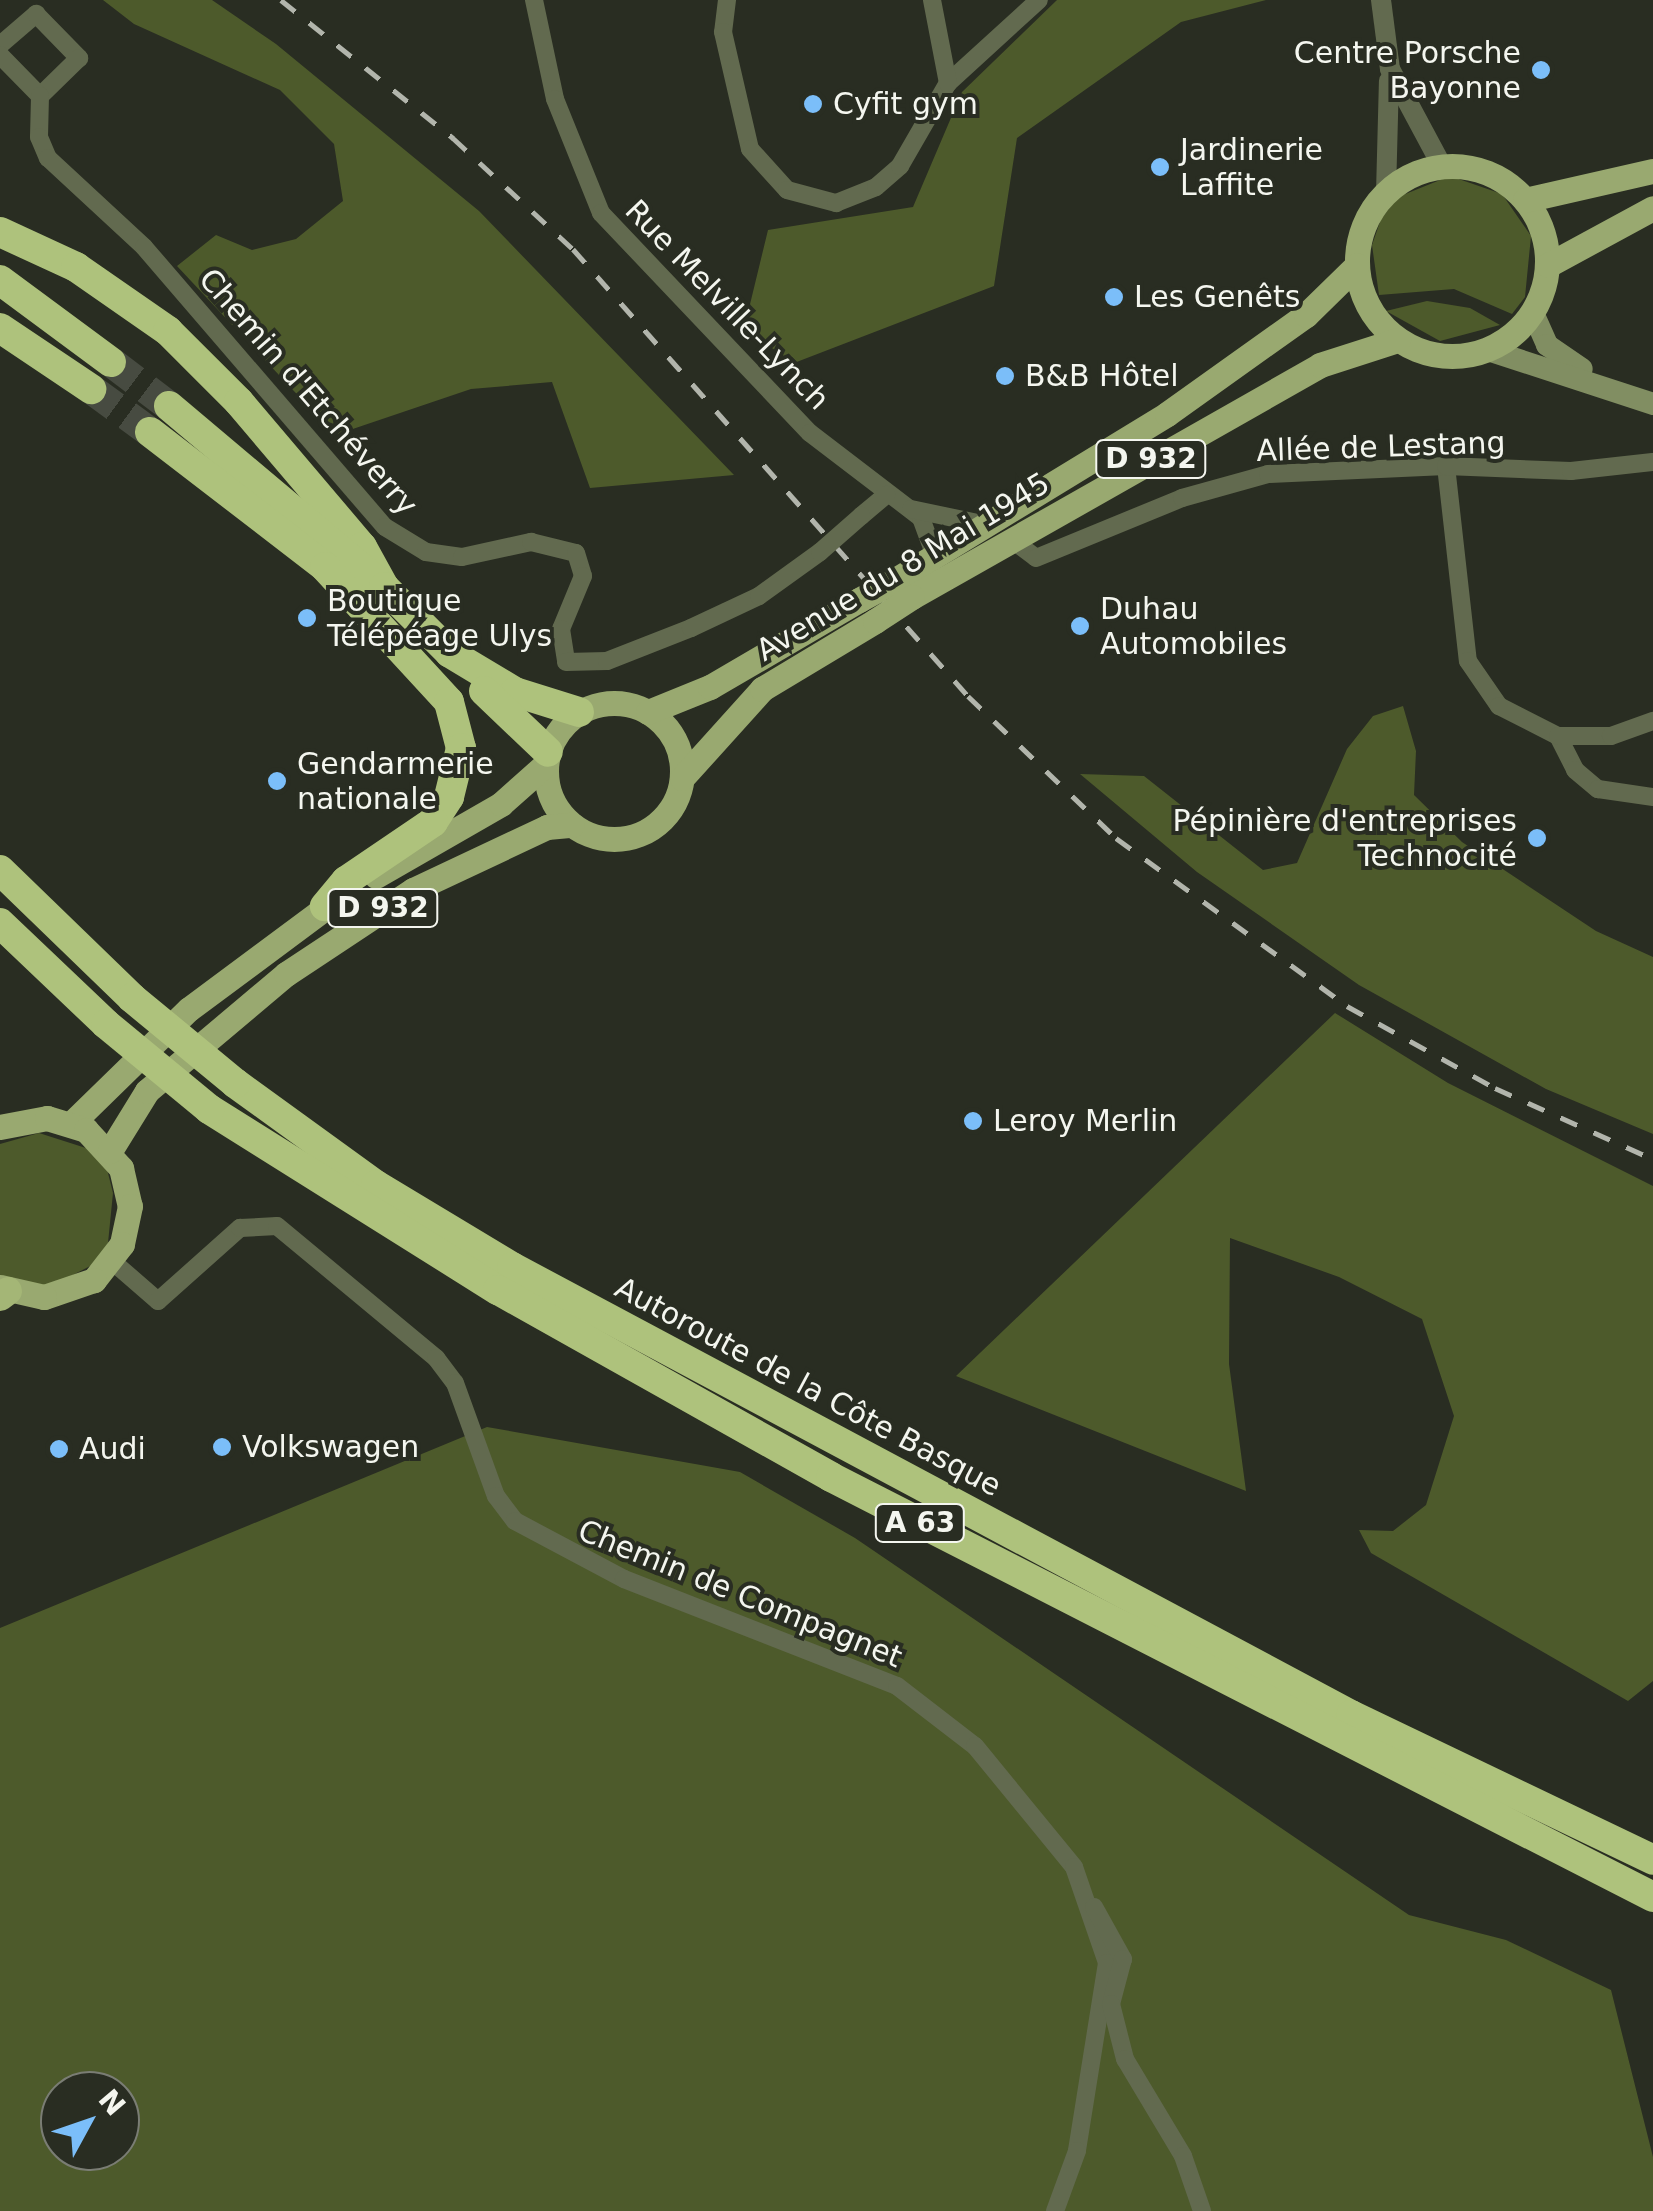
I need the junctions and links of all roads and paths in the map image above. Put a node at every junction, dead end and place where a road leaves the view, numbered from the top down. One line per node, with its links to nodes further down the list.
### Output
1 (534, 0): 32 (street, Rue Melville-Lynch)
2 (727, 0): 10 (street)
3 (932, 0): 10 (street)
4 (1039, 0): 10 (street)
5 (1381, 0): 9 (street)
6 (31, 7): 7 (street); 11 (street)
7 (0, 44)
8 (0, 55): 11 (street)
9 (1390, 69): 12 (street); 14 (street)
10 (948, 84)
11 (40, 96): 32 (street, Chemin d'Etchéverry, bridge)
12 (1442, 166): 14 (main road); 15 (main road)
13 (1653, 171): 15 (main road)
14 (1386, 193): 18 (main road)
15 (1525, 200): 19 (main road)
16 (1653, 208): 19 (main road)
17 (0, 232): 37 (highway)
18 (1357, 265): 23 (main road); 34 (main road, Avenue du 8 Mai 1945 / D 932)
19 (1548, 266): 21 (main road)
20 (0, 280): 25 (highway)
21 (1532, 313): 24 (main road); 27 (main road)
22 (0, 328): 26 (highway)
23 (1398, 340): 24 (main road); 35 (main road, Avenue du 8 Mai 1945 / D 932)
24 (1488, 350): 27 (main road)
25 (111, 362)
26 (91, 390)
27 (1653, 404)
28 (168, 406): 37 (highway)
29 (150, 432): 40 (highway)
30 (1653, 462): 31 (street, Allée de Lestang)
31 (1446, 466): 35 (street, Allée de Lestang); 44 (street)
32 (886, 495): 33 (street, Rue Melville-Lynch)
33 (911, 509): 34 (street, Rue Melville-Lynch); 36 (street)
34 (987, 526): 36 (main road, Avenue du 8 Mai 1945 / D 932)
35 (1011, 539): 38 (main road, Avenue du 8 Mai 1945 / D 932)
36 (935, 556): 38 (main road, Avenue du 8 Mai 1945 / D 932)
37 (384, 587): 41 (highway)
38 (905, 588): 39 (main road, Avenue du 8 Mai 1945 / D 932, bridge)
39 (867, 610): 42 (main road, Avenue du 8 Mai 1945 / D 932); 46 (main road, Avenue du 8 Mai 1945 / D 932)
40 (378, 619): 45 (highway); 50 (highway)
41 (579, 712): 42 (main road); 45 (main road)
42 (648, 712): 46 (main road)
43 (1653, 721): 44 (street)
44 (1558, 736): 47 (street)
45 (547, 758): 48 (main road); 50 (main road, D 932)
46 (682, 778): 48 (main road)
47 (1653, 797)
48 (572, 825): 54 (main road, D 932)
49 (0, 870): 57 (highway, Autoroute de la Côte Basque / A 63, bridge)
50 (324, 906): 52 (main road, D 932)
51 (0, 922): 58 (highway, Autoroute de la Côte Basque / A 63, bridge)
52 (72, 1124): 53 (main road); 54 (main road)
53 (0, 1127)
54 (110, 1152): 55 (main road)
55 (112, 1261): 56 (main road); 59 (street, Chemin de Compagnet)
56 (3, 1292)
57 (1653, 1860)
58 (1653, 1897)
59 (1091, 1904): 60 (street, Chemin de Compagnet); 61 (street, Chemin de Compagnet)
60 (1055, 2211)
61 (1202, 2211)

